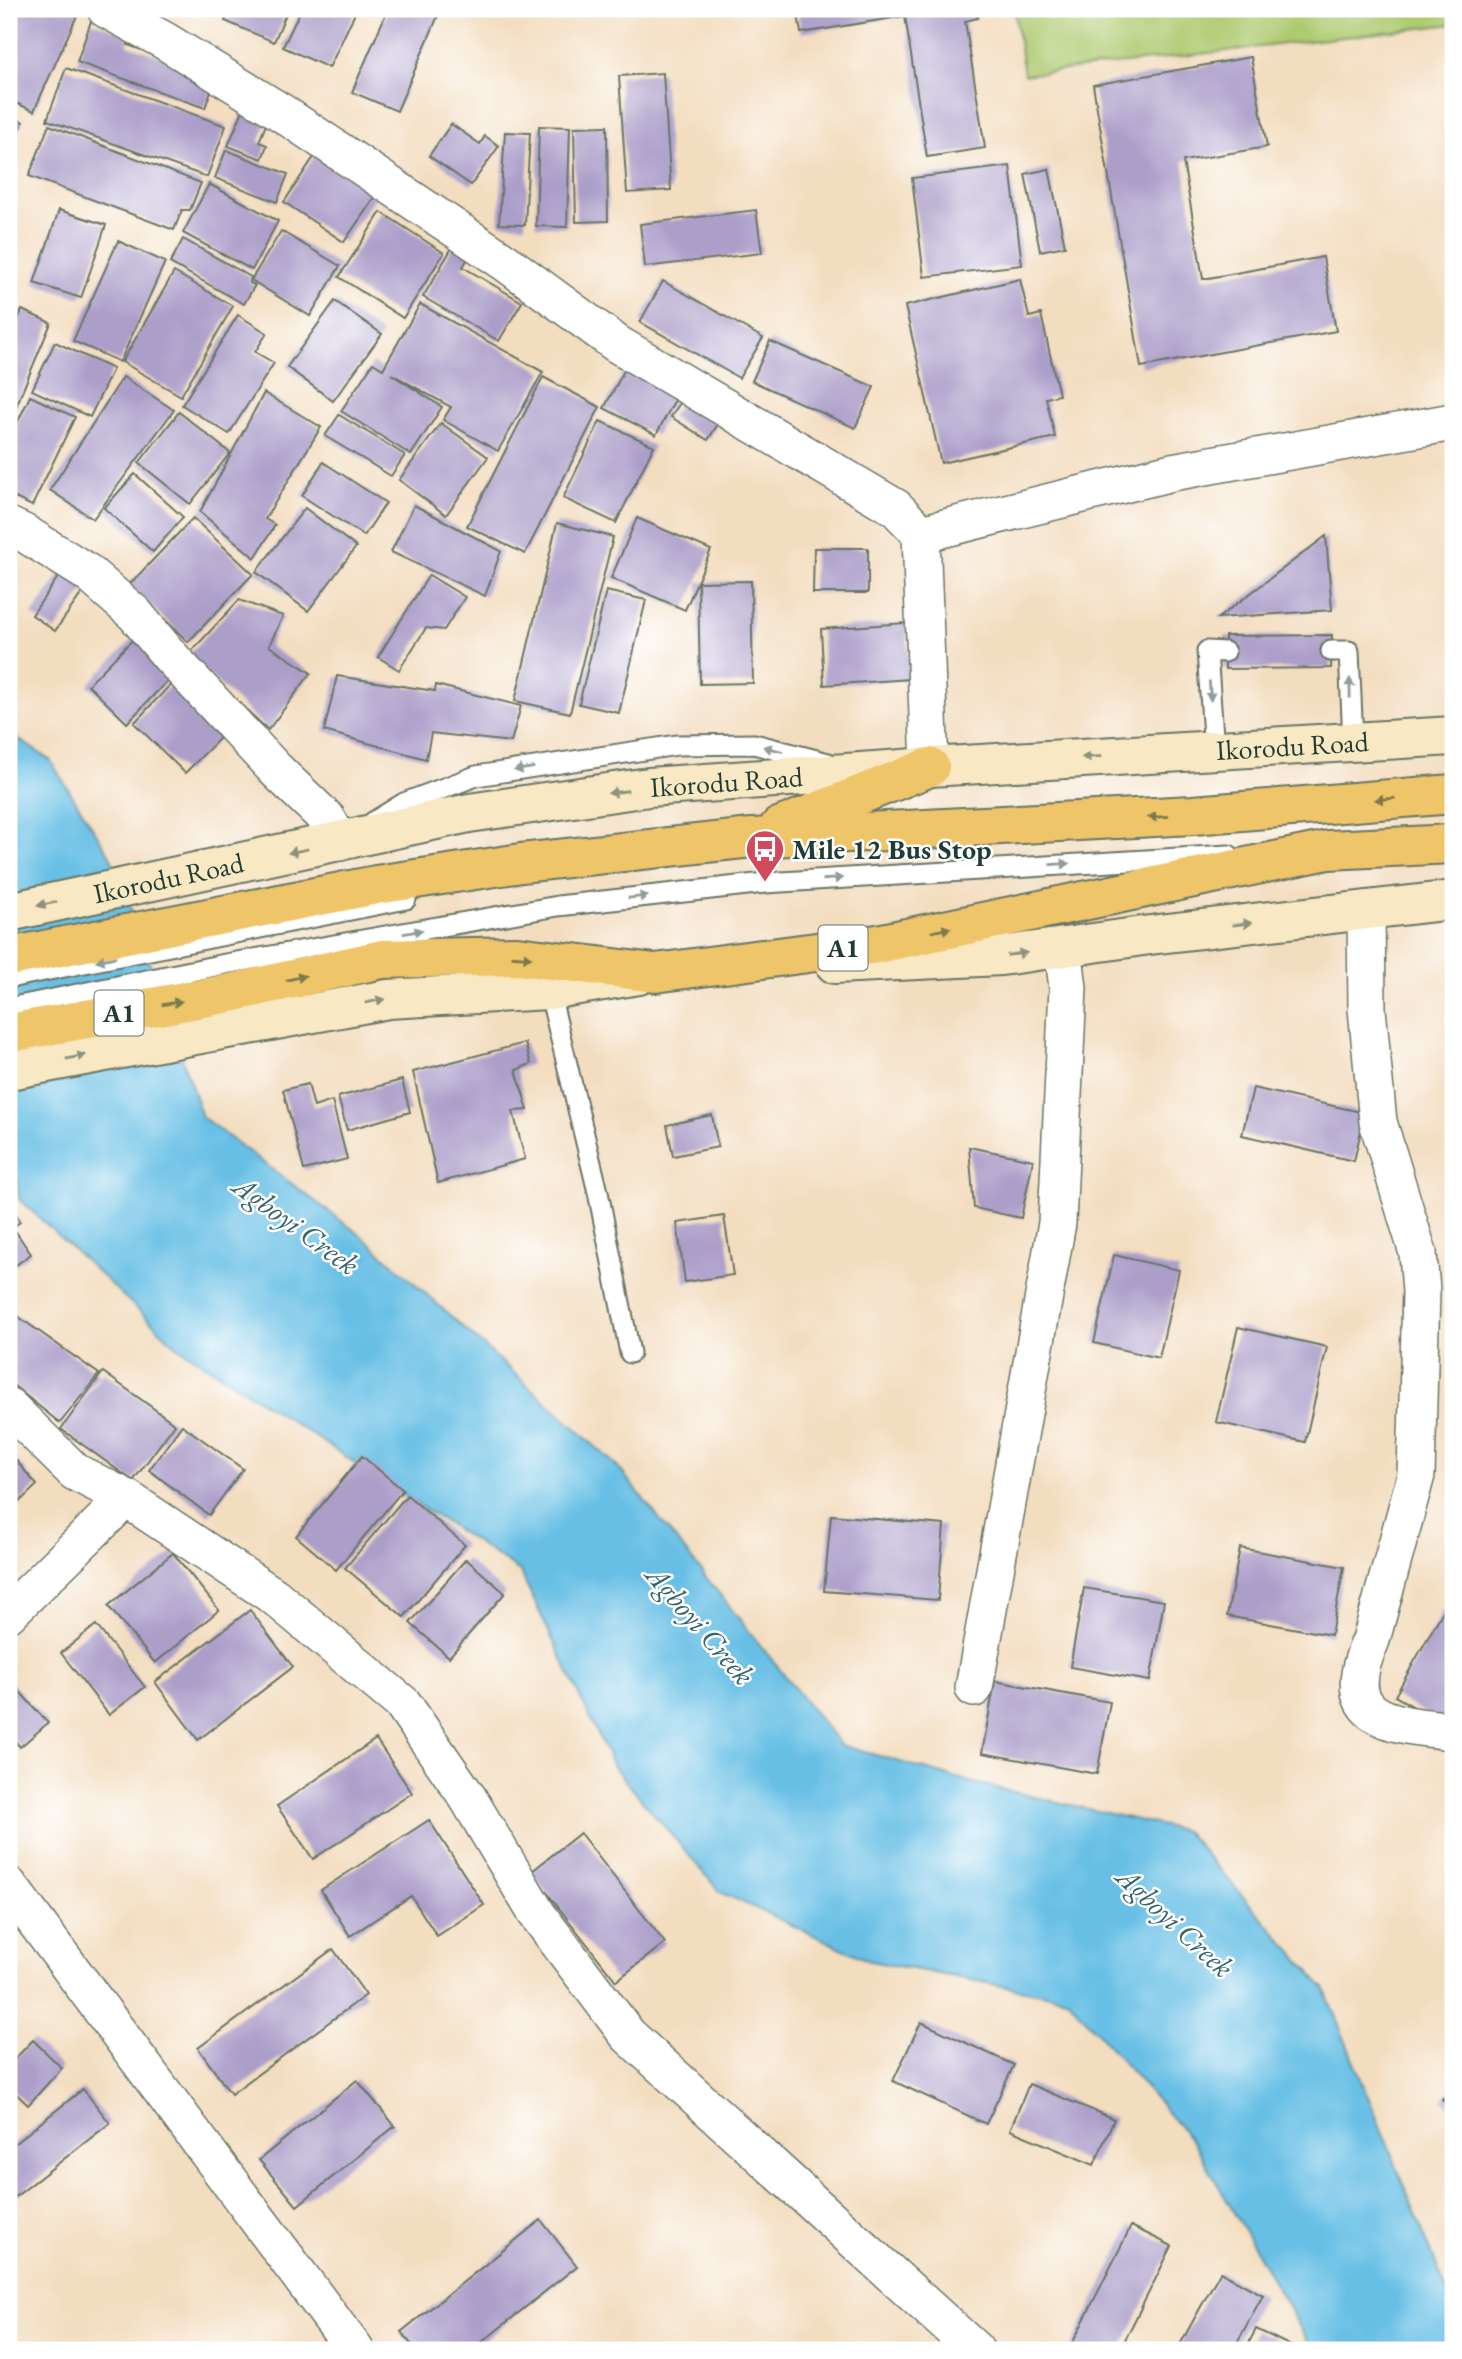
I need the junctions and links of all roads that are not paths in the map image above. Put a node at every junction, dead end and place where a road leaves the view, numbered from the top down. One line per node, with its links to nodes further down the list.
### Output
1 (106, 9): 4 (street)
2 (1453, 422): 4 (street)
3 (9, 526): 13 (street)
4 (921, 534): 10 (street)
5 (1331, 651): 8 (lane, one-way to 5)
6 (1225, 652): 9 (lane, one-way to 9)
7 (1453, 736): 8 (street, Ikorodu Road)
8 (1353, 742): 9 (street, Ikorodu Road)
9 (1214, 750): 10 (street, Ikorodu Road, one-way to 10)
10 (930, 767): 12 (highway); 13 (street, Ikorodu Road, one-way to 13)
11 (1453, 794): 12 (highway, Ikorodu Road, one-way to 12)
12 (752, 838): 19 (highway, Ikorodu Road)
13 (340, 842): 18 (street, Ikorodu Road, one-way to 18)
14 (1453, 844): 15 (highway, A1)
15 (1328, 850): 22 (highway, A1, one-way to 15); 25 (lane, one-way to 15)
16 (1453, 900): 17 (street)
17 (1366, 910): 20 (street, one-way to 17); 34 (street)
18 (9, 912)
19 (219, 926): 21 (highway, Ikorodu Road); 23 (lane, one-way to 23)
20 (1063, 947): 22 (street, one-way to 20); 33 (street)
21 (9, 957)
22 (655, 972): 24 (street); 25 (highway, A1, one-way to 22)
23 (9, 978)
24 (549, 990): 25 (street, one-way to 24); 29 (lane)
25 (230, 995): 26 (lane); 27 (highway, A1, one-way to 25); 28 (street, one-way to 25)
26 (9, 1008)
27 (9, 1032)
28 (9, 1070)
29 (631, 1353)
30 (9, 1407): 31 (street)
31 (126, 1498): 32 (street); 37 (street)
32 (9, 1613)
33 (974, 1688)
34 (1453, 1731)
35 (9, 1886): 36 (street)
36 (355, 2350)
37 (975, 2350)

